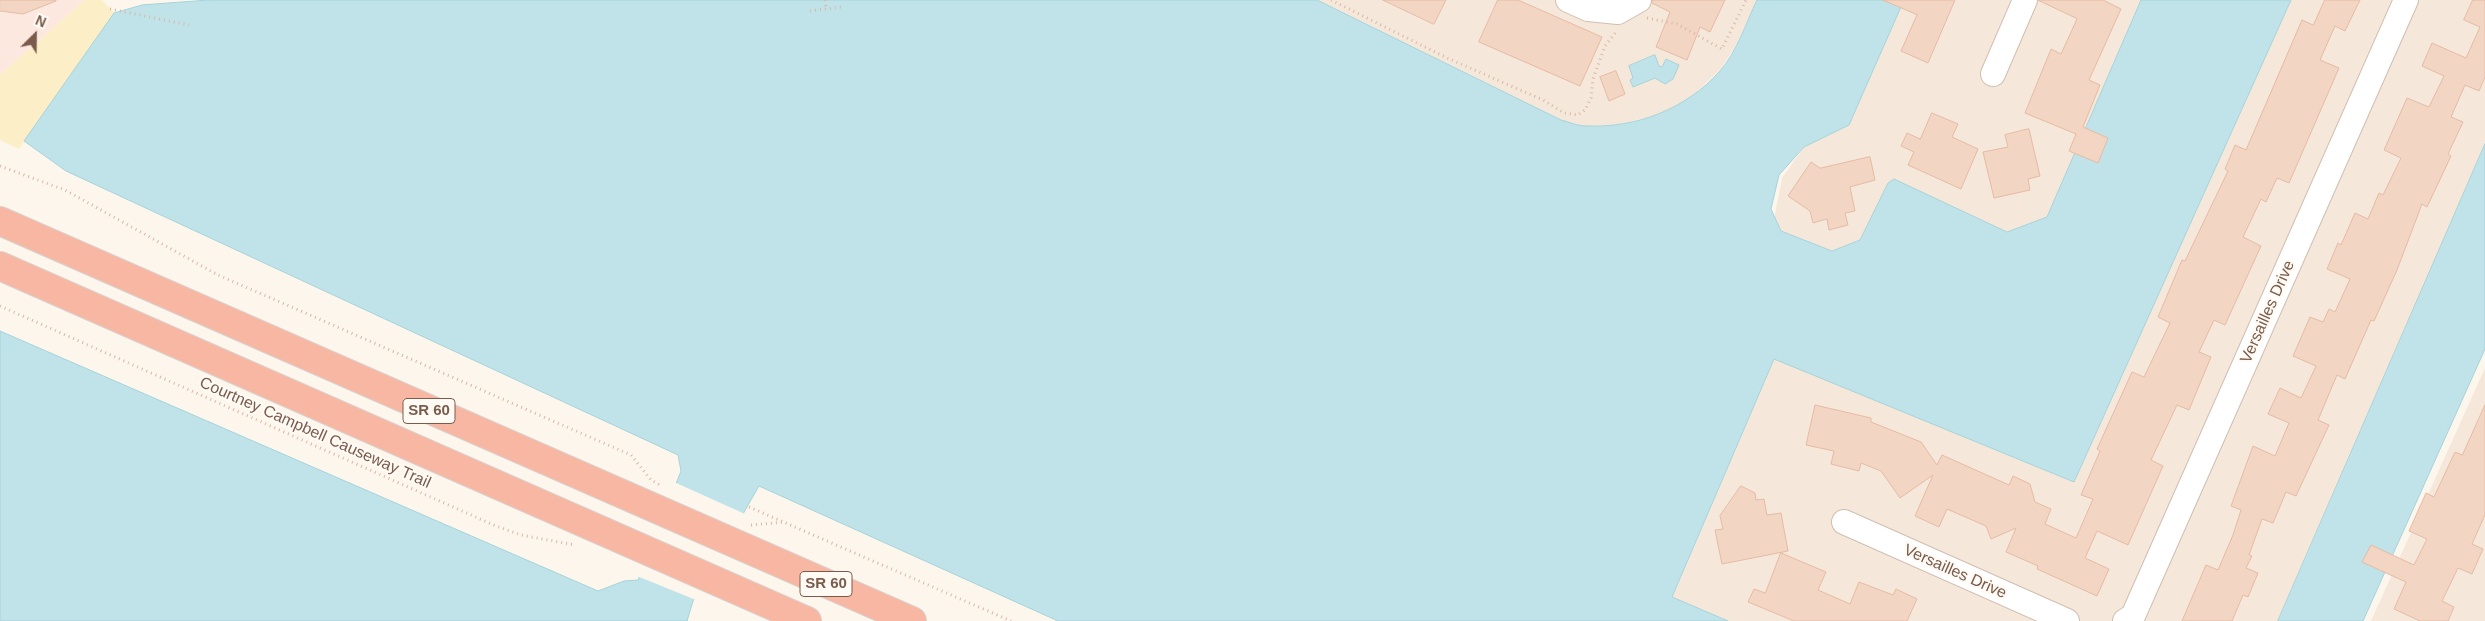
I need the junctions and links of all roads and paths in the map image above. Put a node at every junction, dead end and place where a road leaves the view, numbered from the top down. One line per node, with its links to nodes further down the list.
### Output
1 (825, 0): 9 (path)
2 (1331, 0): 13 (path)
3 (1568, 0): 10 (street)
4 (1746, 0): 10 (path)
5 (2025, 0): 14 (street)
6 (2406, 0): 33 (street, Versailles Drive)
7 (841, 7): 9 (path)
8 (110, 9): 12 (path)
9 (826, 9): 11 (path)
10 (1640, 10)
11 (810, 11)
12 (189, 25)
13 (1620, 27)
14 (1993, 74)
15 (0, 166): 23 (path)
16 (0, 206): 18 (highway)
17 (0, 220): 18 (highway, SR 60)
18 (33, 235): 22 (highway, SR 60)
19 (0, 241): 22 (highway)
20 (0, 266): 29 (highway, SR 60)
21 (0, 306): 28 (path, Courtney Campbell Causeway Trail)
22 (208, 314): 23 (highway, SR 60)
23 (656, 496): 27 (highway, SR 60)
24 (749, 507): 25 (path)
25 (785, 522): 27 (path); 31 (path)
26 (1844, 522): 32 (street, Versailles Drive)
27 (746, 536): 30 (highway, SR 60)
28 (581, 547)
29 (807, 621)
30 (912, 621)
31 (1011, 621)
32 (2066, 621)
33 (2125, 621)

